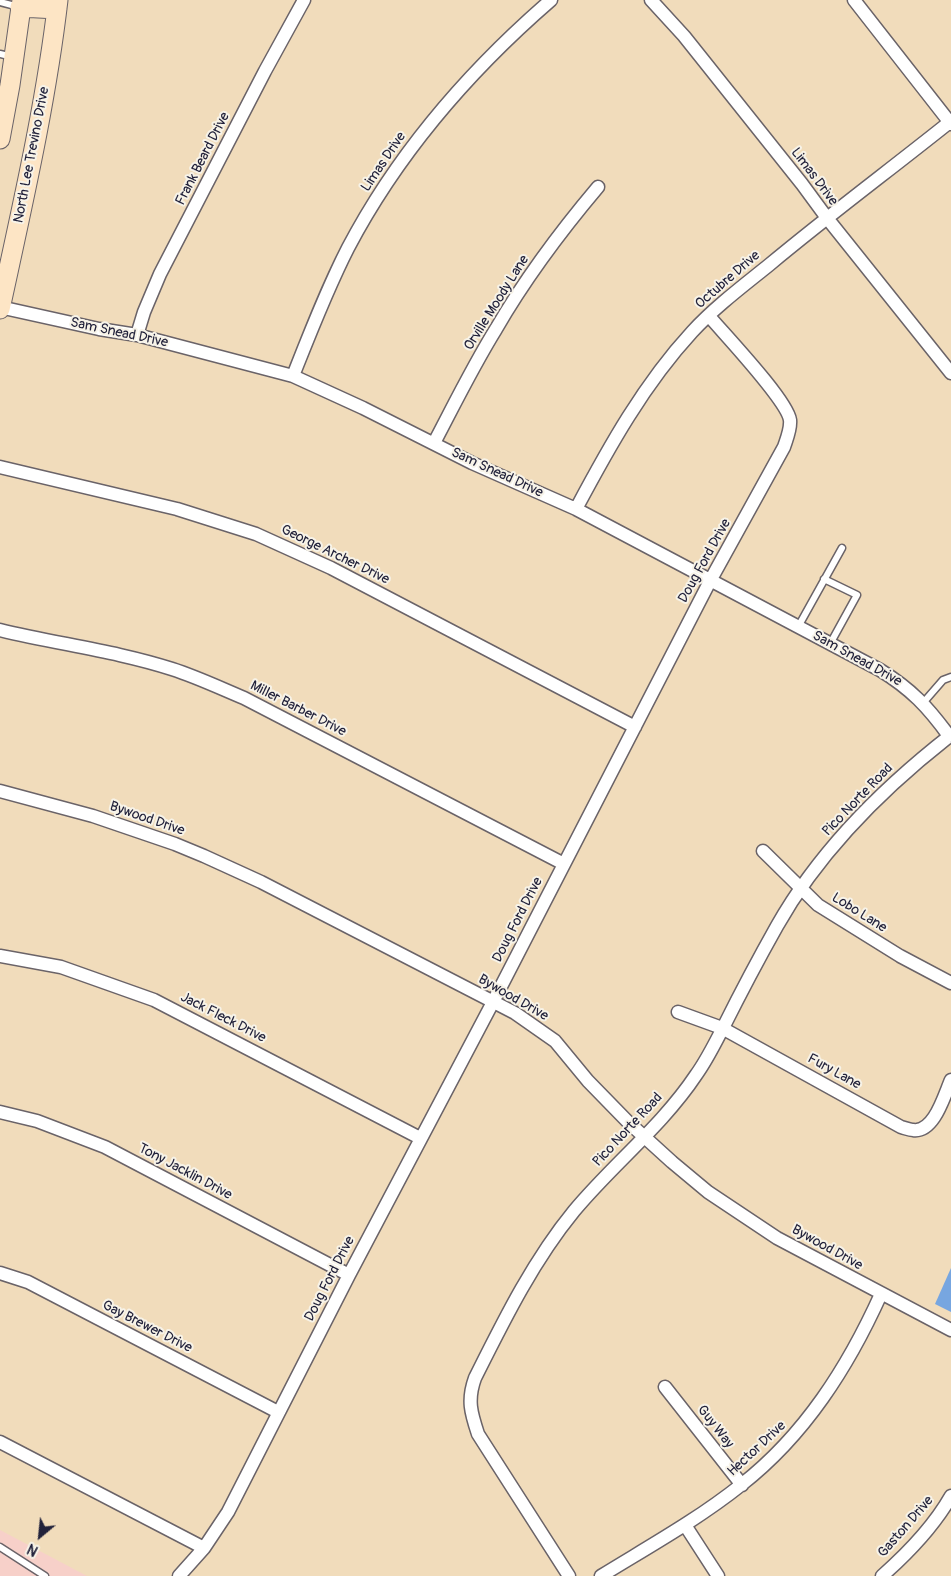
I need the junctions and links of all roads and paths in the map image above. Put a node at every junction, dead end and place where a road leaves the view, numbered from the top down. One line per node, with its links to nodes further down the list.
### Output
1 (304, 0): 15 (street, Frank Beard Drive)
2 (551, 0): 17 (street, Limas Drive)
3 (651, 0): 12 (street, Limas Drive)
4 (855, 0): 9 (street)
5 (0, 2): 6 (lane)
6 (21, 4): 7 (main road); 8 (main road)
7 (58, 5): 13 (main road, North Lee Trevino Drive)
8 (7, 55): 10 (main road)
9 (950, 122): 12 (street, Octubre Drive)
10 (0, 139)
11 (598, 187): 18 (street, Orville Moody Lane)
12 (827, 218): 14 (street, Octubre Drive); 16 (street, Limas Drive)
13 (0, 307): 15 (street, Sam Snead Drive)
14 (709, 316): 20 (street, Octubre Drive); 23 (street, Doug Ford Drive)
15 (137, 335): 17 (street, Sam Snead Drive)
16 (951, 373)
17 (293, 376): 18 (street, Sam Snead Drive)
18 (434, 443): 20 (street, Sam Snead Drive)
19 (0, 468): 29 (street, George Archer Drive)
20 (576, 509): 23 (street, Sam Snead Drive)
21 (842, 548): 22 (lane)
22 (824, 579): 24 (lane); 26 (lane)
23 (710, 581): 24 (street, Sam Snead Drive); 29 (street, Doug Ford Drive)
24 (798, 627): 26 (street, Sam Snead Drive)
25 (0, 630): 33 (street, Miller Barber Drive)
26 (830, 644): 28 (street, Sam Snead Drive)
27 (951, 677): 28 (lane)
28 (923, 703): 30 (street, Sam Snead Drive)
29 (635, 726): 33 (street, Doug Ford Drive)
30 (950, 735): 34 (street, Pico Norte Road)
31 (0, 791): 37 (street, Bywood Drive)
32 (763, 851): 34 (street, Lobo Lane)
33 (564, 864): 37 (street, Doug Ford Drive)
34 (802, 888): 36 (street, Lobo Lane); 39 (street, Pico Norte Road)
35 (0, 956): 43 (street, Jack Fleck Drive)
36 (951, 983)
37 (493, 1002): 42 (street, Bywood Drive); 43 (street, Doug Ford Drive)
38 (678, 1012): 39 (street, Fury Lane)
39 (722, 1028): 40 (street, Fury Lane); 42 (street, Pico Norte Road)
40 (951, 1080)
41 (0, 1112): 45 (street, Tony Jacklin Drive)
42 (645, 1136): 46 (street, Bywood Drive); 58 (street, Pico Norte Road)
43 (420, 1138): 45 (street, Doug Ford Drive)
44 (0, 1273): 49 (street, Gay Brewer Drive)
45 (349, 1275): 49 (street, Doug Ford Drive)
46 (881, 1294): 47 (street, Bywood Drive); 51 (street, Hector Drive)
47 (951, 1330)
48 (664, 1387): 51 (street, Guy Way)
49 (278, 1412): 55 (street, Doug Ford Drive)
50 (0, 1442): 55 (street)
51 (742, 1485): 53 (street, Hector Drive)
52 (951, 1496): 61 (street, Gaston Drive)
53 (685, 1525): 59 (street, Hector Drive); 60 (street)
54 (0, 1547): 56 (lane)
55 (204, 1548): 57 (street, Doug Ford Drive)
56 (45, 1576)
57 (180, 1576)
58 (568, 1576)
59 (601, 1576)
60 (718, 1576)
61 (882, 1576)

